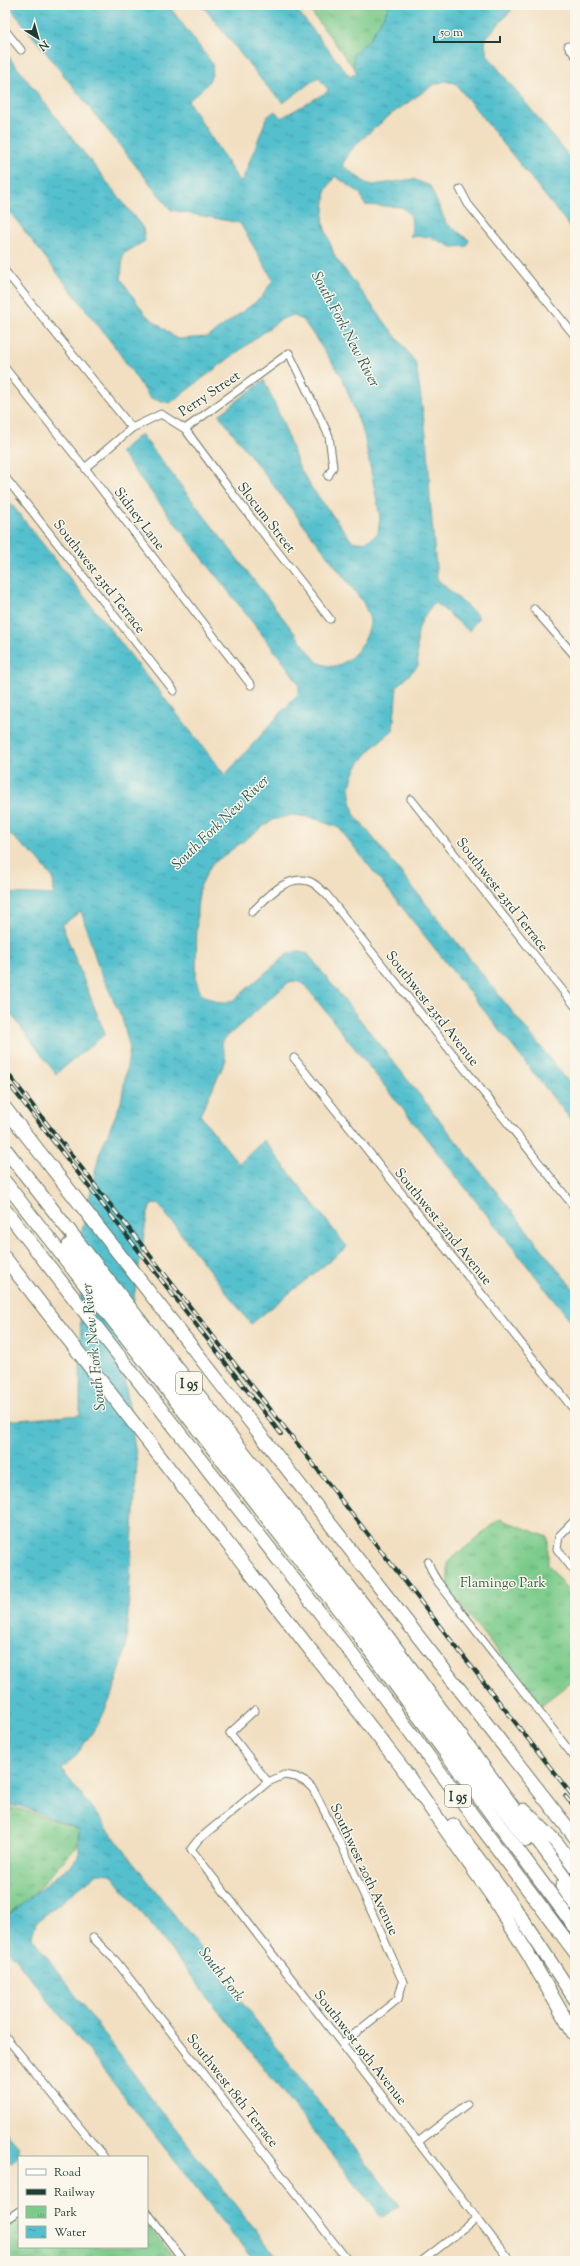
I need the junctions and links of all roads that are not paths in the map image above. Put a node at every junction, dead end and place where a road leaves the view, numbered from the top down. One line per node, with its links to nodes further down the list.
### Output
1 (5, 30): 3 (street)
2 (568, 46): 4 (street)
3 (21, 50)
4 (575, 55)
5 (460, 189): 7 (street)
6 (5, 271): 9 (street)
7 (575, 336)
8 (5, 368): 11 (street, Sidney Lane)
9 (132, 428): 10 (street, Perry Street); 11 (street, Perry Street)
10 (185, 429): 12 (street, Perry Street); 15 (street, Slocum Street)
11 (85, 468): 17 (street, Sidney Lane)
12 (328, 476)
13 (5, 477): 18 (street, Southwest 23rd Terrace)
14 (534, 609): 16 (street)
15 (330, 619)
16 (575, 656)
17 (251, 685)
18 (174, 691)
19 (411, 799): 21 (street, Southwest 23rd Terrace)
20 (252, 912): 27 (street, Southwest 23rd Avenue)
21 (575, 1006)
22 (294, 1058): 30 (street, Southwest 22nd Avenue)
23 (5, 1108): 40 (highway)
24 (5, 1149): 34 (highway, I 95)
25 (5, 1163): 34 (highway)
26 (5, 1182): 44 (highway)
27 (575, 1208)
28 (5, 1210): 46 (highway, I 95)
29 (5, 1258): 37 (highway)
30 (575, 1411)
31 (575, 1520): 33 (street)
32 (428, 1562): 36 (street)
33 (575, 1572)
34 (368, 1620): 38 (highway, I 95); 43 (highway)
35 (255, 1710): 39 (street)
36 (575, 1758)
37 (401, 1766): 47 (highway); 49 (highway)
38 (494, 1778): 41 (highway); 42 (highway, I 95)
39 (268, 1782): 50 (street, Southwest 19th Avenue); 50 (street, Southwest 20th Avenue)
40 (575, 1837)
41 (575, 1867)
42 (575, 1891)
43 (575, 1904)
44 (575, 1927)
45 (93, 1938): 59 (street, Southwest 18th Terrace)
46 (575, 1952)
47 (575, 1999)
48 (5, 2036): 53 (street)
49 (575, 2036)
50 (342, 2044): 52 (street, Southwest 19th Avenue)
51 (467, 2104): 52 (street)
52 (418, 2142): 56 (street, Southwest 19th Avenue)
53 (101, 2156)
54 (18, 2212): 57 (street)
55 (148, 2213): 58 (street)
56 (476, 2219): 60 (street); 61 (street, Southwest 19th Avenue)
57 (5, 2221)
58 (184, 2261)
59 (348, 2261)
60 (422, 2261)
61 (510, 2261)

